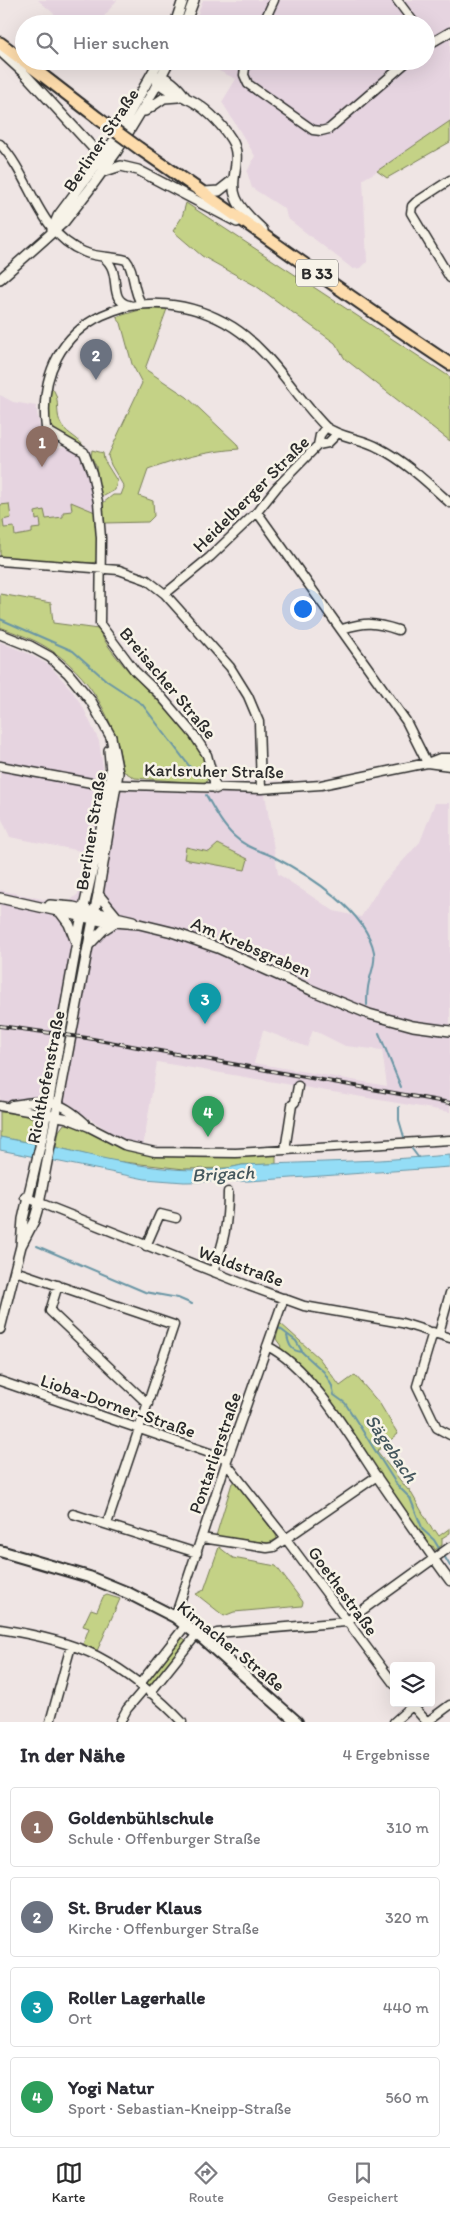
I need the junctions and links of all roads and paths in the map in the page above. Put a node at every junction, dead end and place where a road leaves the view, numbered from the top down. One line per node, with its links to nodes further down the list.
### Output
1 (184, 0): 5 (street)
2 (194, 0): 6 (street)
3 (274, 0): 7 (street)
4 (397, 0): 8 (street)
5 (178, 15)
6 (188, 15)
7 (267, 15)
8 (408, 15)
9 (450, 32): 10 (street)
10 (435, 39)
11 (0, 43): 13 (main road, B 33)
12 (0, 51): 14 (street)
13 (15, 54)
14 (15, 65)
15 (21, 70): 25 (street)
16 (36, 70): 32 (main road, B 33, bridge)
17 (154, 70): 21 (street, Berliner Straße)
18 (165, 70): 22 (street, Berliner Straße)
19 (245, 70): 20 (street)
20 (398, 70)
21 (152, 75): 22 (street); 28 (street, Berliner Straße)
22 (160, 80): 23 (street); 24 (street, Berliner Straße)
23 (186, 98): 24 (street); 30 (street)
24 (139, 116): 27 (street, Berliner Straße)
25 (81, 136): 28 (street); 29 (street)
26 (0, 144): 33 (street)
27 (117, 151): 28 (street); 29 (street, Berliner Straße)
28 (105, 153): 29 (street, Berliner Straße)
29 (99, 169): 33 (street, Berliner Straße); 34 (street)
30 (233, 180): 32 (street); 34 (street)
31 (450, 180): 37 (street)
32 (204, 192): 34 (main road, B 33)
33 (52, 230): 35 (street); 39 (street, Berliner Straße)
34 (274, 241): 42 (main road, B 33)
35 (103, 257): 40 (street); 41 (street)
36 (450, 261): 37 (street)
37 (442, 267): 38 (street)
38 (450, 278)
39 (0, 280)
40 (141, 303): 41 (street); 43 (street)
41 (129, 306): 49 (street, Breisacher Straße)
42 (450, 364)
43 (326, 427): 44 (street); 45 (street)
44 (336, 435): 45 (street, Heidelberger Straße); 46 (street)
45 (318, 445): 47 (street, Heidelberger Straße)
46 (450, 503)
47 (257, 512): 50 (street, Heidelberger Straße); 51 (street)
48 (0, 561): 49 (street)
49 (102, 568): 50 (street); 59 (street, Breisacher Straße)
50 (165, 594): 60 (street)
51 (342, 630): 52 (street); 55 (street)
52 (398, 630)
53 (0, 634): 58 (street, Berliner Straße)
54 (450, 758): 55 (street, Karlsruher Straße)
55 (428, 763): 57 (street, Karlsruher Straße); 60 (street, Karlsruher Straße)
56 (0, 766): 58 (street, Karlsruher Straße)
57 (450, 766)
58 (113, 785): 59 (street, Karlsruher Straße); 61 (street, Berliner Straße); 65 (street, Berliner Straße)
59 (216, 789): 60 (street, Karlsruher Straße)
60 (261, 789)
61 (98, 894): 66 (street, Berliner Straße); 67 (street)
62 (0, 898): 63 (street, Am Krebsgraben)
63 (33, 904): 64 (street, Am Krebsgraben); 65 (street, Am Krebsgraben)
64 (60, 912): 65 (street, Am Krebsgraben); 68 (street)
65 (83, 913): 66 (street, Am Krebsgraben); 68 (street, Richthofenstraße)
66 (94, 915): 67 (street, Am Krebsgraben); 69 (street, Richthofenstraße)
67 (115, 920): 69 (street); 70 (street, Am Krebsgraben)
68 (77, 944): 72 (street, Richthofenstraße)
69 (88, 946): 73 (street, Richthofenstraße)
70 (450, 1031)
71 (298, 1086): 79 (street)
72 (48, 1102): 73 (street); 74 (street); 75 (street, Richthofenstraße)
73 (58, 1104): 76 (street, Richthofenstraße); 77 (street)
74 (2, 1106): 75 (street)
75 (45, 1114): 76 (street); 81 (street, Richthofenstraße)
76 (55, 1116): 77 (street); 82 (street, Richthofenstraße)
77 (89, 1126): 79 (street)
78 (450, 1140): 79 (street)
79 (286, 1150)
80 (228, 1192): 87 (street)
81 (26, 1198): 82 (street, Waldstraße); 84 (street, Richthofenstraße)
82 (39, 1204): 84 (street, Richthofenstraße); 85 (street, Waldstraße)
83 (176, 1218): 85 (street)
84 (21, 1246): 86 (street, Richthofenstraße)
85 (146, 1246): 87 (street, Waldstraße)
86 (15, 1271): 88 (street); 91 (street, Richthofenstraße)
87 (213, 1272): 90 (street, Waldstraße)
88 (58, 1285): 96 (street); 96 (street)
89 (450, 1293): 92 (street)
90 (284, 1298): 92 (street, Waldstraße); 94 (street, Pontarlierstraße)
91 (0, 1329)
92 (436, 1333): 93 (street, Waldstraße); 98 (street)
93 (450, 1338)
94 (267, 1346): 99 (street, Pontarlierstraße); 100 (street)
95 (0, 1381): 97 (street, Lioba-Dorner-Straße)
96 (148, 1404): 97 (street)
97 (140, 1428): 99 (street, Lioba-Dorner-Straße); 102 (street)
98 (450, 1435)
99 (227, 1461): 103 (street, Pontarlierstraße); 104 (street, Goethestraße)
100 (377, 1476): 104 (street); 108 (street)
101 (73, 1514): 102 (street)
102 (107, 1524): 107 (street)
103 (202, 1538): 104 (street); 107 (street, Pontarlierstraße)
104 (286, 1540): 111 (street, Goethestraße)
105 (448, 1548): 108 (street)
106 (0, 1551): 110 (main road, Kirnacher Straße)
107 (197, 1553): 110 (street, Pontarlierstraße)
108 (437, 1557): 109 (street); 111 (street)
109 (450, 1581)
110 (175, 1617): 112 (main road, Kirnacher Straße)
111 (346, 1622): 114 (street); 116 (street, Goethestraße)
112 (186, 1625): 114 (main road, Kirnacher Straße); 117 (street)
113 (0, 1629): 115 (street)
114 (200, 1636): 117 (street); 124 (main road, Kirnacher Straße)
115 (71, 1646): 117 (street); 121 (street)
116 (390, 1679)
117 (144, 1689): 122 (street); 123 (street)
118 (450, 1705): 126 (street)
119 (409, 1707): 125 (street)
120 (413, 1707): 126 (street)
121 (50, 1722)
122 (120, 1722)
123 (182, 1722)
124 (297, 1722)
125 (394, 1722)
126 (427, 1722)

